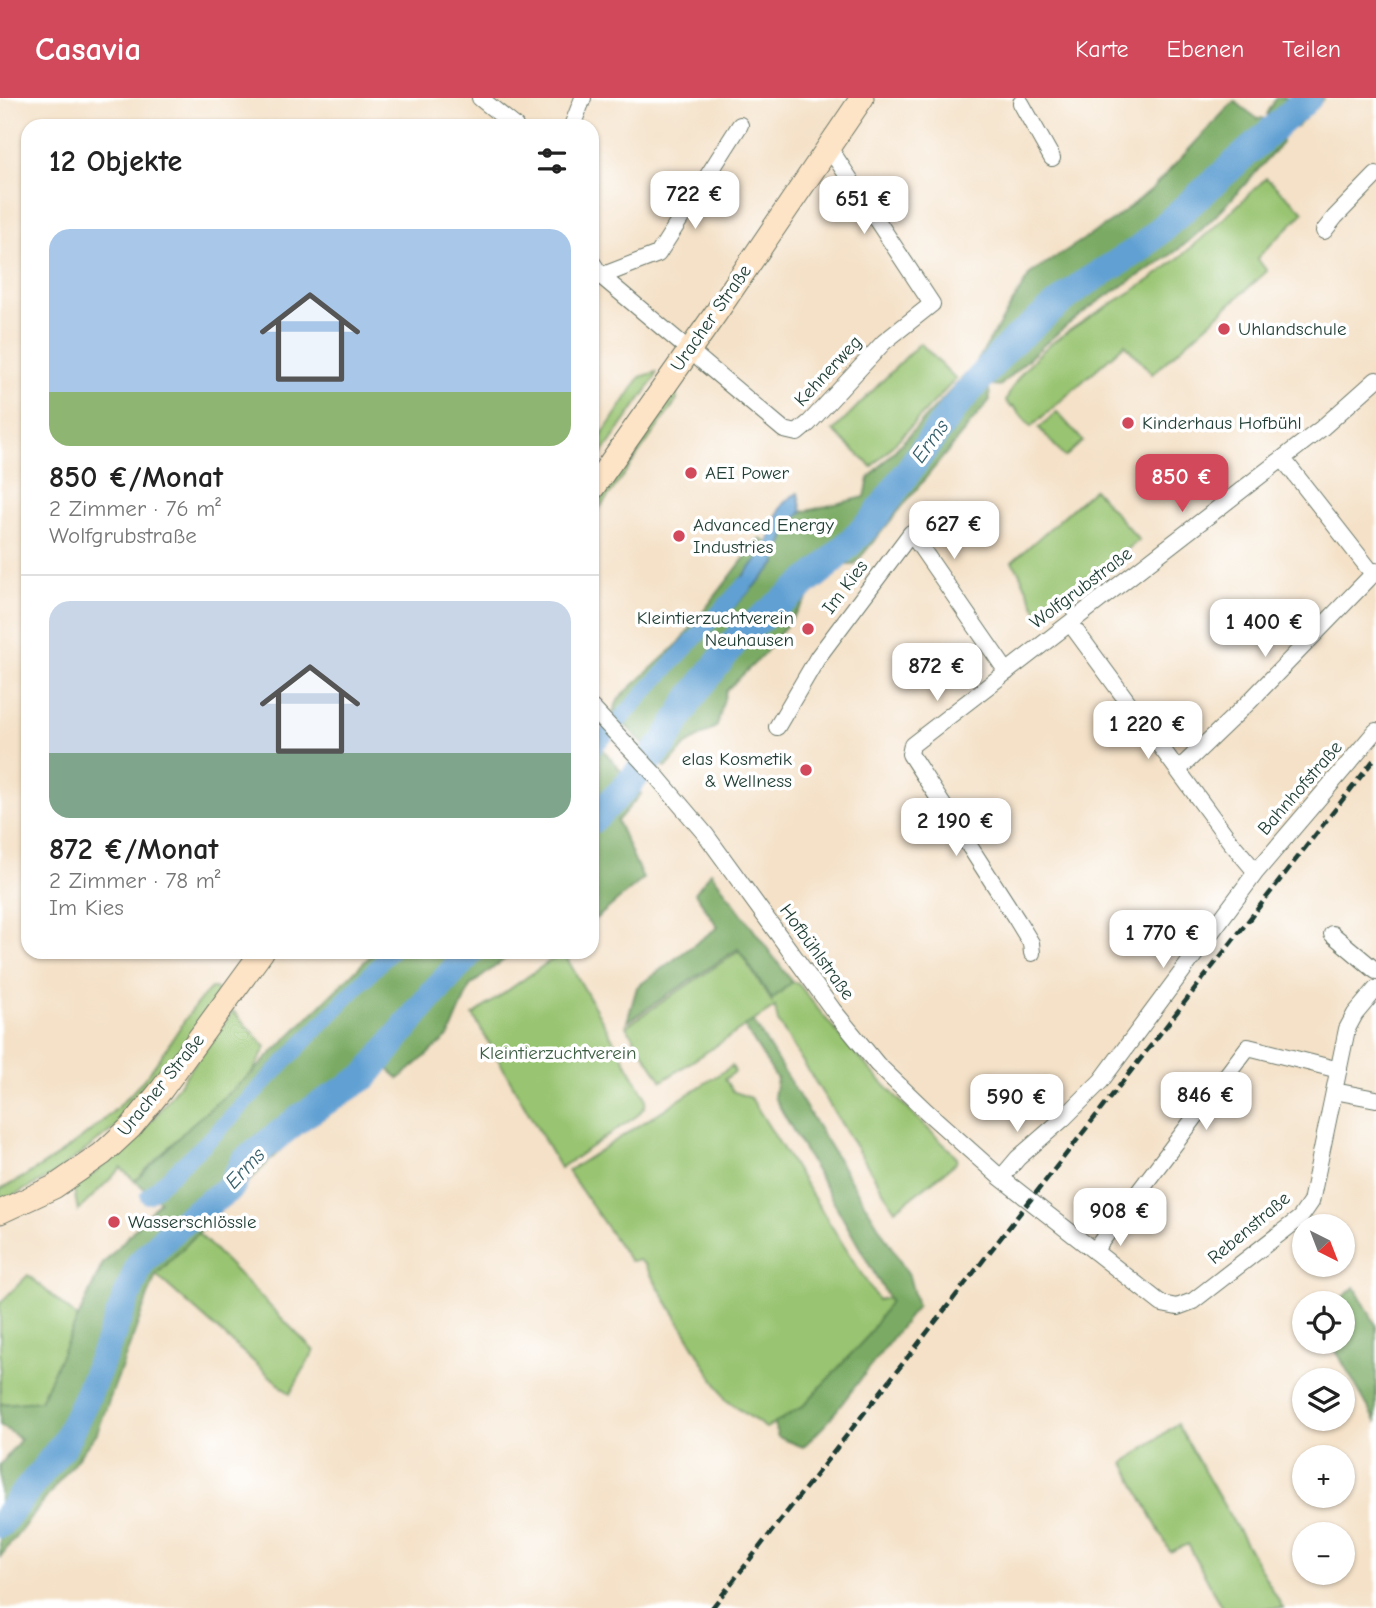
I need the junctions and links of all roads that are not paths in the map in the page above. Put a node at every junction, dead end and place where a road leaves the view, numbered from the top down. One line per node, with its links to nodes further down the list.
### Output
1 (480, 98): 5 (street)
2 (583, 98): 6 (street)
3 (862, 98): 8 (street, Uracher Straße)
4 (1021, 100): 9 (street)
5 (506, 119)
6 (575, 119)
7 (740, 125): 13 (street)
8 (828, 146): 14 (street, Uracher Straße); 14 (street, Kehnerweg)
9 (1052, 158)
10 (1376, 176): 11 (street)
11 (1324, 231)
12 (599, 273): 13 (street)
13 (601, 276): 14 (street)
14 (690, 349): 17 (street, Uracher Straße)
15 (1376, 380): 16 (street, Wolfgrubstraße)
16 (1283, 458): 18 (street); 19 (street, Wolfgrubstraße)
17 (599, 479)
18 (1374, 572): 24 (street)
19 (1070, 623): 20 (street, Wolfgrubstraße); 24 (street)
20 (1007, 672): 22 (street, Im Kies); 27 (street)
21 (599, 715): 34 (street, Hofbühlstraße)
22 (777, 727)
23 (1376, 732): 25 (street, Bahnhofstraße)
24 (1178, 770): 25 (street)
25 (1256, 872): 34 (street, Bahnhofstraße)
26 (1332, 934): 29 (street)
27 (1032, 953)
28 (257, 959): 36 (street, Uracher Straße)
29 (1376, 971)
30 (1376, 989): 31 (street, Rebenstraße)
31 (1339, 1070): 32 (street, Rebenstraße); 37 (street)
32 (1334, 1091): 33 (street); 37 (street, Rebenstraße)
33 (1376, 1099)
34 (1001, 1178): 35 (street, Hofbühlstraße)
35 (1030, 1201): 37 (street, Rebenstraße)
36 (0, 1212)
37 (1094, 1251)

